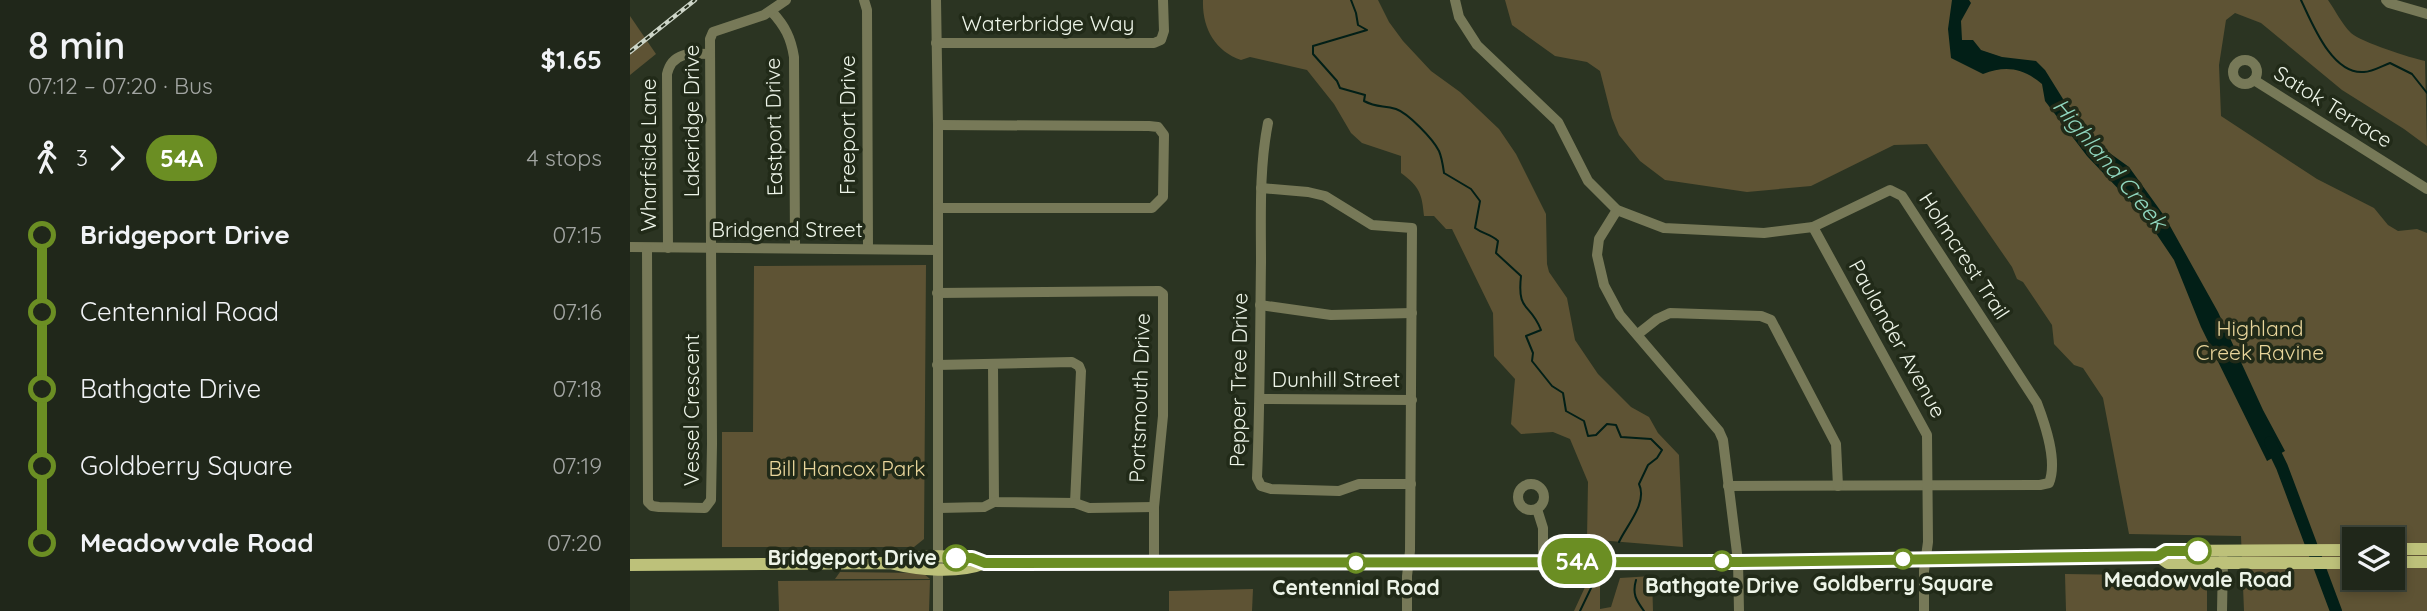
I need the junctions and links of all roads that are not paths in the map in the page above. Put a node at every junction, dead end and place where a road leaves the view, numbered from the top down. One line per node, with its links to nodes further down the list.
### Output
1 (786, 0): 7 (street, Lakeridge Drive)
2 (864, 0): 23 (street, Freeport Drive)
3 (936, 0): 9 (street)
4 (1163, 0): 9 (street, Waterbridge Way)
5 (1455, 0): 17 (street, Holmcrest Trail)
6 (2386, 0): 8 (street)
7 (772, 12): 10 (street, Lakeridge Drive); 21 (street, Eastport Drive)
8 (2427, 14)
9 (936, 43): 13 (street)
10 (710, 54): 20 (street, Wharfside Lane); 22 (street, Lakeridge Drive)
11 (2254, 80): 15 (street, Satok Terrace)
12 (1269, 123): 14 (street, Pepper Tree Drive)
13 (938, 125): 16 (street); 16 (street)
14 (1261, 188): 26 (street, Pepper Tree Drive); 27 (street)
15 (2427, 189)
16 (938, 208): 24 (street)
17 (1617, 210): 18 (street, Holmcrest Trail); 28 (street)
18 (1813, 227): 34 (street, Paulander Avenue); 34 (street, Holmcrest Trail)
19 (636, 248): 20 (street, Bridgend Street); 22 (street, Vessel Crescent)
20 (668, 248): 22 (street, Bridgend Street)
21 (795, 248): 22 (street, Bridgend Street); 23 (street, Bridgend Street)
22 (710, 249)
23 (868, 249): 24 (street, Bridgend Street)
24 (937, 250): 25 (street)
25 (937, 293): 29 (street); 39 (street, Portsmouth Drive)
26 (1261, 305): 27 (street); 31 (street, Pepper Tree Drive)
27 (1412, 313): 32 (street)
28 (1638, 334): 35 (street); 36 (street)
29 (937, 365): 30 (street); 40 (street)
30 (993, 365): 37 (street); 38 (street)
31 (1260, 399): 32 (street, Dunhill Street); 33 (street, Pepper Tree Drive)
32 (1412, 400): 33 (street)
33 (1411, 484): 56 (street)
34 (1928, 485): 36 (street, Holmcrest Trail); 48 (street, Paulander Avenue)
35 (1728, 486): 36 (street, Holmcrest Trail); 50 (street)
36 (1838, 486)
37 (994, 502): 38 (street); 40 (street)
38 (1074, 503): 39 (street)
39 (1154, 507): 55 (street, Portsmouth Drive)
40 (939, 508): 54 (street)
41 (1537, 509): 49 (street)
42 (2405, 549): 43 (main road)
43 (2427, 549)
44 (2223, 551): 46 (main road); 47 (main road); 58 (street)
45 (2342, 551): 47 (main road)
46 (2158, 556): 48 (main road); 58 (main road)
47 (2246, 558): 51 (main road); 58 (main road)
48 (1926, 559): 50 (main road); 62 (street)
49 (1543, 561): 50 (main road); 56 (main road)
50 (1738, 562): 61 (street)
51 (2342, 562)
52 (2405, 562): 53 (main road)
53 (2427, 562)
54 (939, 563): 55 (main road); 57 (main road); 59 (street)
55 (1154, 563): 56 (main road)
56 (1409, 563): 60 (street)
57 (630, 565)
58 (2223, 565): 63 (street)
59 (938, 611)
60 (1407, 611)
61 (1739, 611)
62 (1924, 611)
63 (2222, 611)

